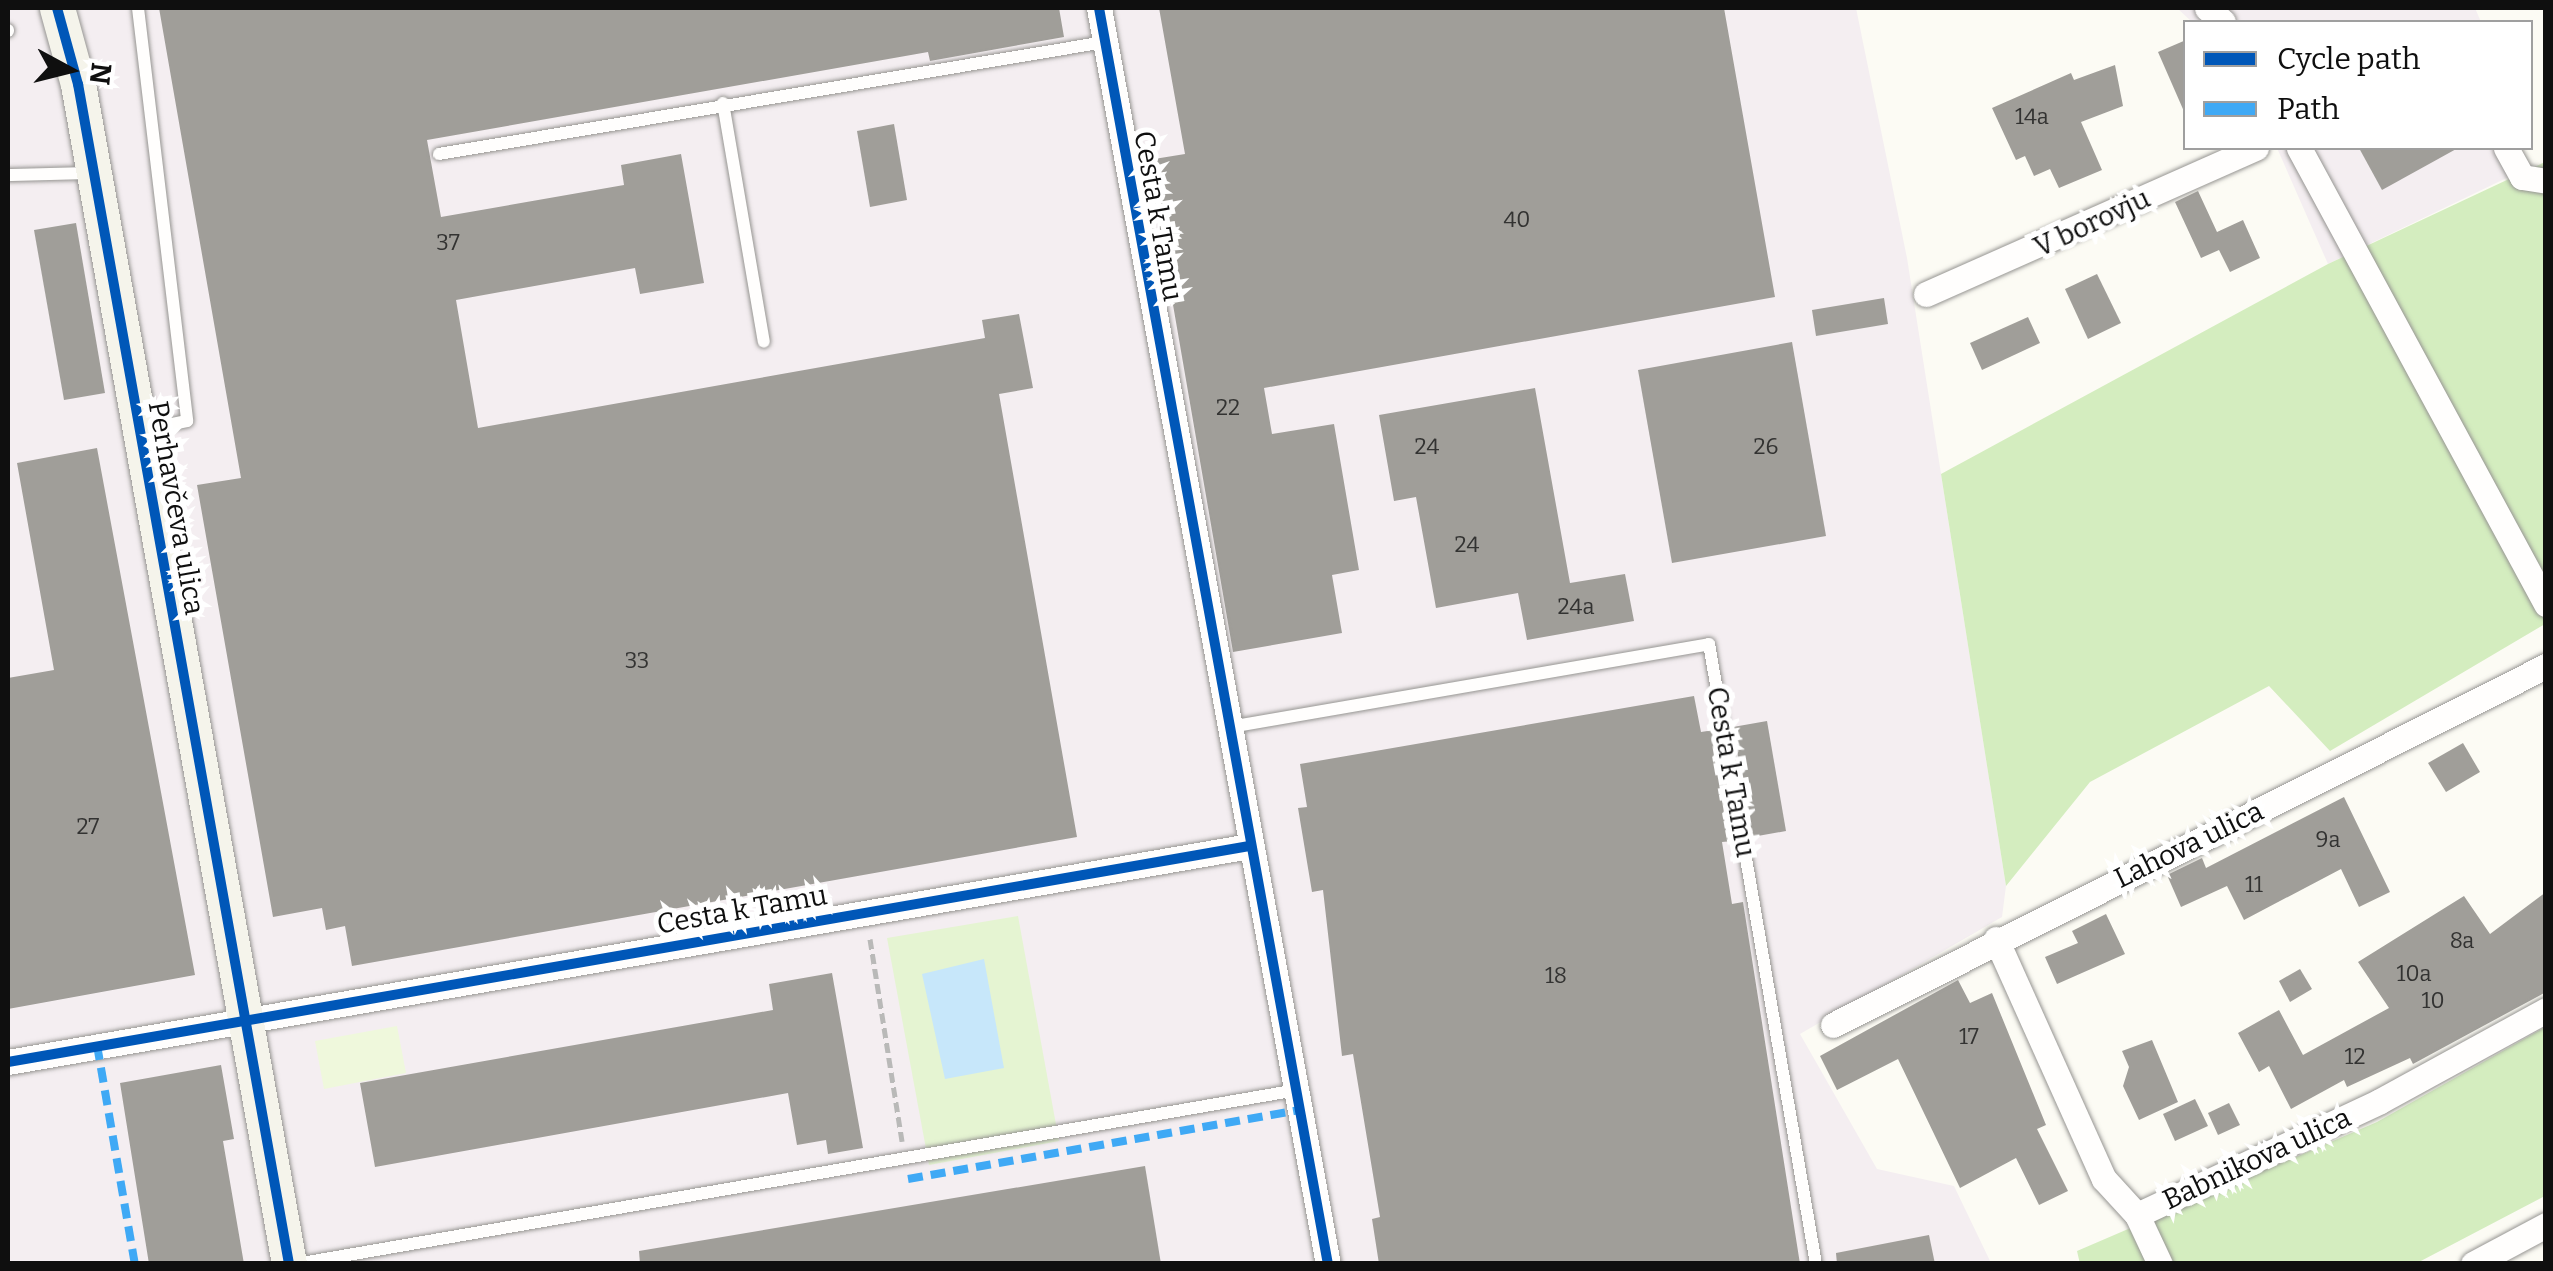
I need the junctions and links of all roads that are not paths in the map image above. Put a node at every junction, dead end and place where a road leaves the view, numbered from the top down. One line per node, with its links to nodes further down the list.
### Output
1 (57, 8): 10 (street, Perhavčeva ulica)
2 (138, 8): 15 (lane)
3 (1099, 8): 4 (street, Cesta k Tamu)
4 (1104, 42): 5 (lane); 18 (street, Cesta k Tamu)
5 (723, 103): 9 (lane); 14 (lane)
6 (2251, 150): 13 (street, V borovju)
7 (2300, 150): 16 (street)
8 (2507, 150): 12 (street)
9 (439, 154)
10 (94, 173): 11 (lane); 15 (street, Perhavčeva ulica)
11 (8, 175)
12 (2546, 180)
13 (1926, 294)
14 (764, 342)
15 (140, 430): 22 (street, Perhavčeva ulica)
16 (2546, 604)
17 (2546, 666): 20 (street, Lahova ulica)
18 (1227, 727): 19 (street, Cesta k Tamu); 31 (lane, Cesta k Tamu)
19 (1249, 846): 22 (street, Cesta k Tamu); 25 (street, Cesta k Tamu)
20 (1996, 939): 23 (street, Lahova ulica); 26 (street, Babnikova ulica)
21 (2546, 1010): 26 (street, Babnikova ulica)
22 (244, 1018): 24 (street); 28 (street, Perhavčeva ulica)
23 (1833, 1025)
24 (8, 1062)
25 (1297, 1090): 29 (lane); 30 (street, Cesta k Tamu)
26 (2137, 1215): 32 (street)
27 (2546, 1225): 33 (street)
28 (289, 1264)
29 (296, 1264)
30 (1328, 1264)
31 (1816, 1264)
32 (2160, 1264)
33 (2474, 1264)

